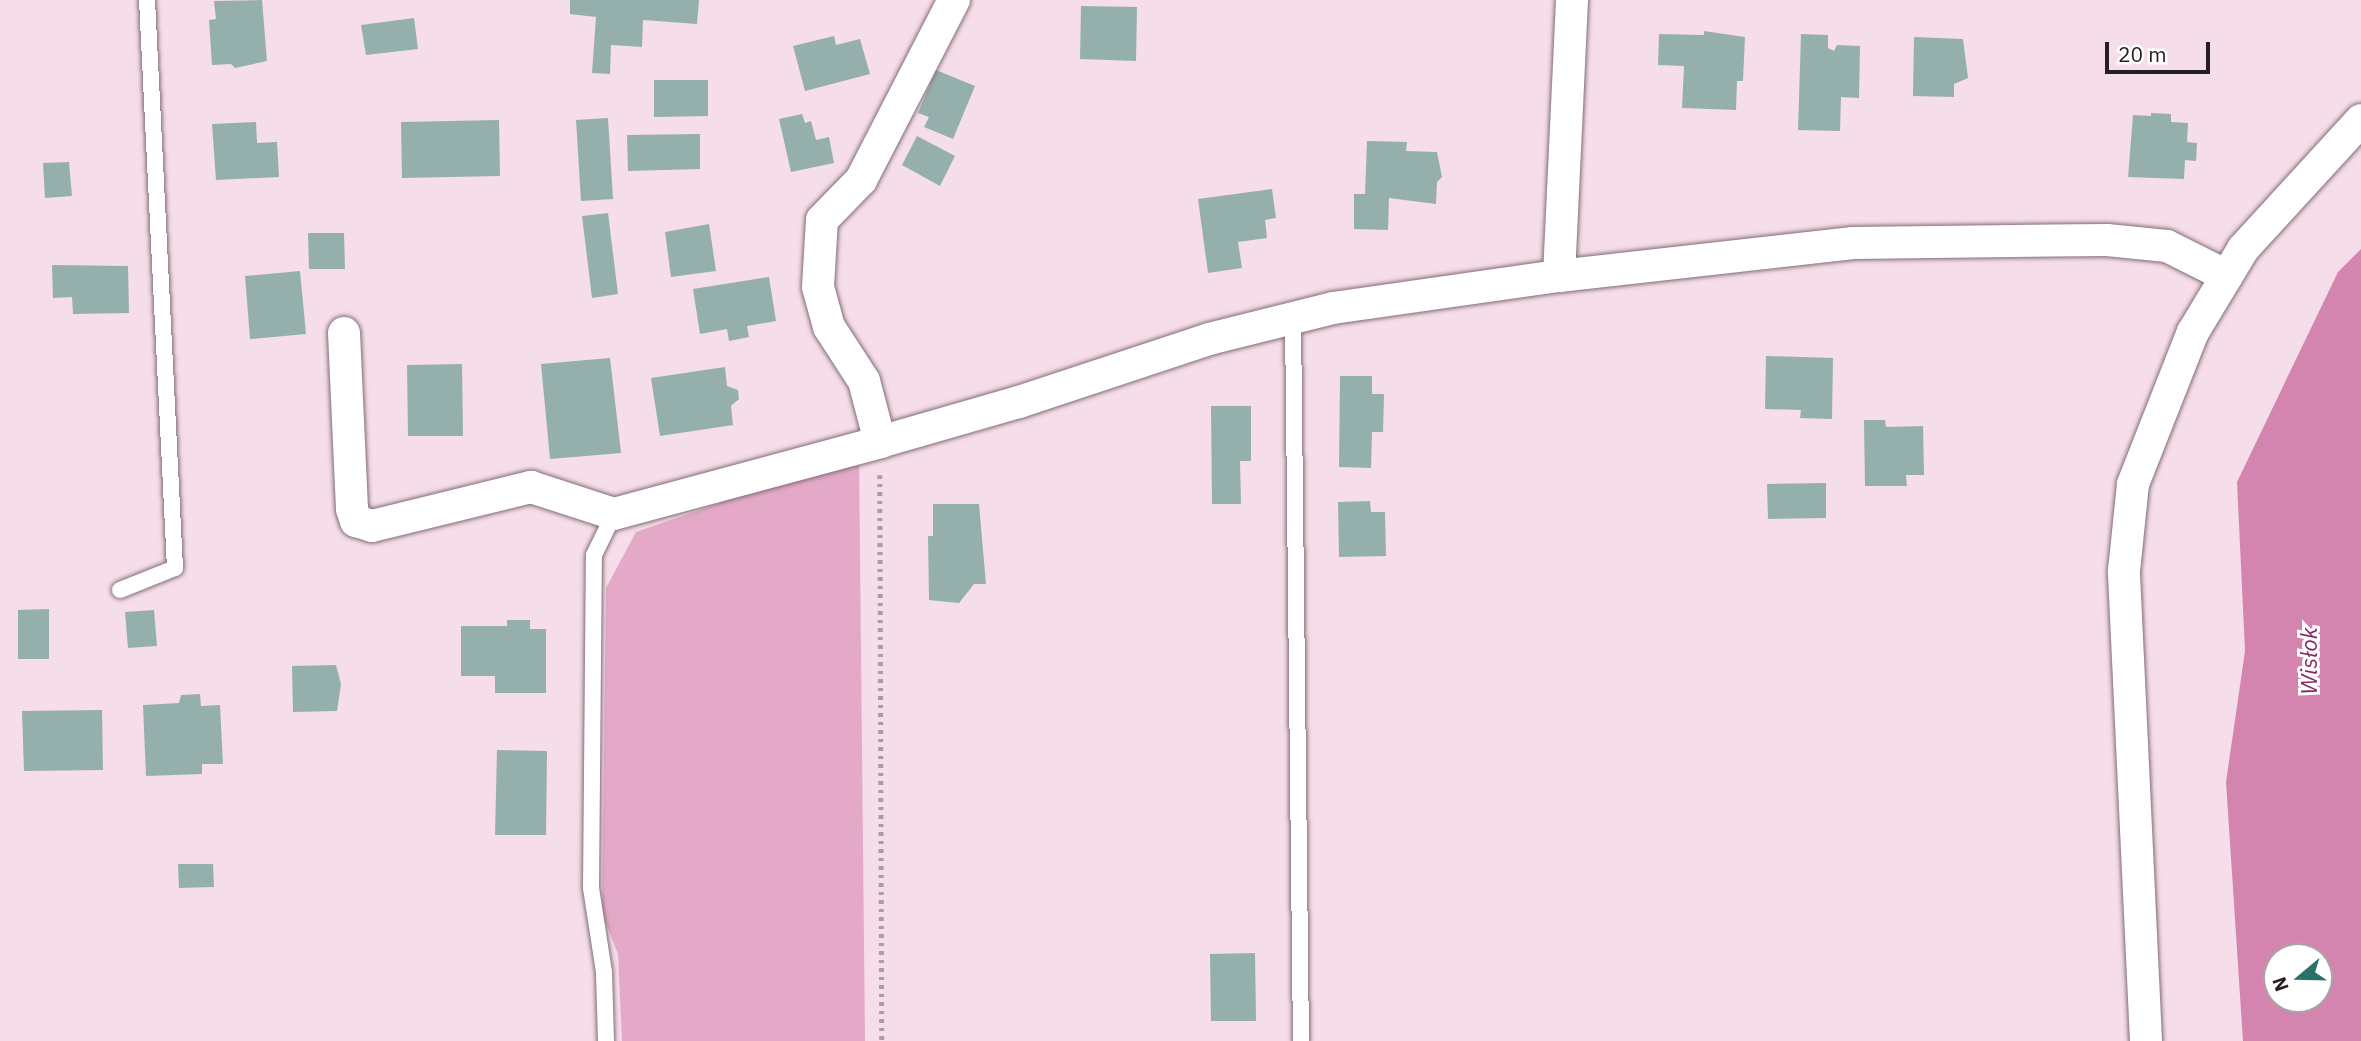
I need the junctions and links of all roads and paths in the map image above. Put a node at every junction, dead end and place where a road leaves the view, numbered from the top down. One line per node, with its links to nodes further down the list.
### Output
1 (147, 0): 11 (lane)
2 (954, 0): 9 (street)
3 (1572, 0): 5 (street)
4 (2361, 120): 6 (street)
5 (1559, 276): 6 (street); 7 (street)
6 (2227, 276): 15 (street)
7 (1293, 318): 9 (street); 14 (lane)
8 (344, 333): 10 (street)
9 (880, 442): 10 (street); 13 (path)
10 (614, 513): 12 (lane)
11 (120, 590)
12 (606, 1041)
13 (882, 1041)
14 (1301, 1041)
15 (2146, 1041)

